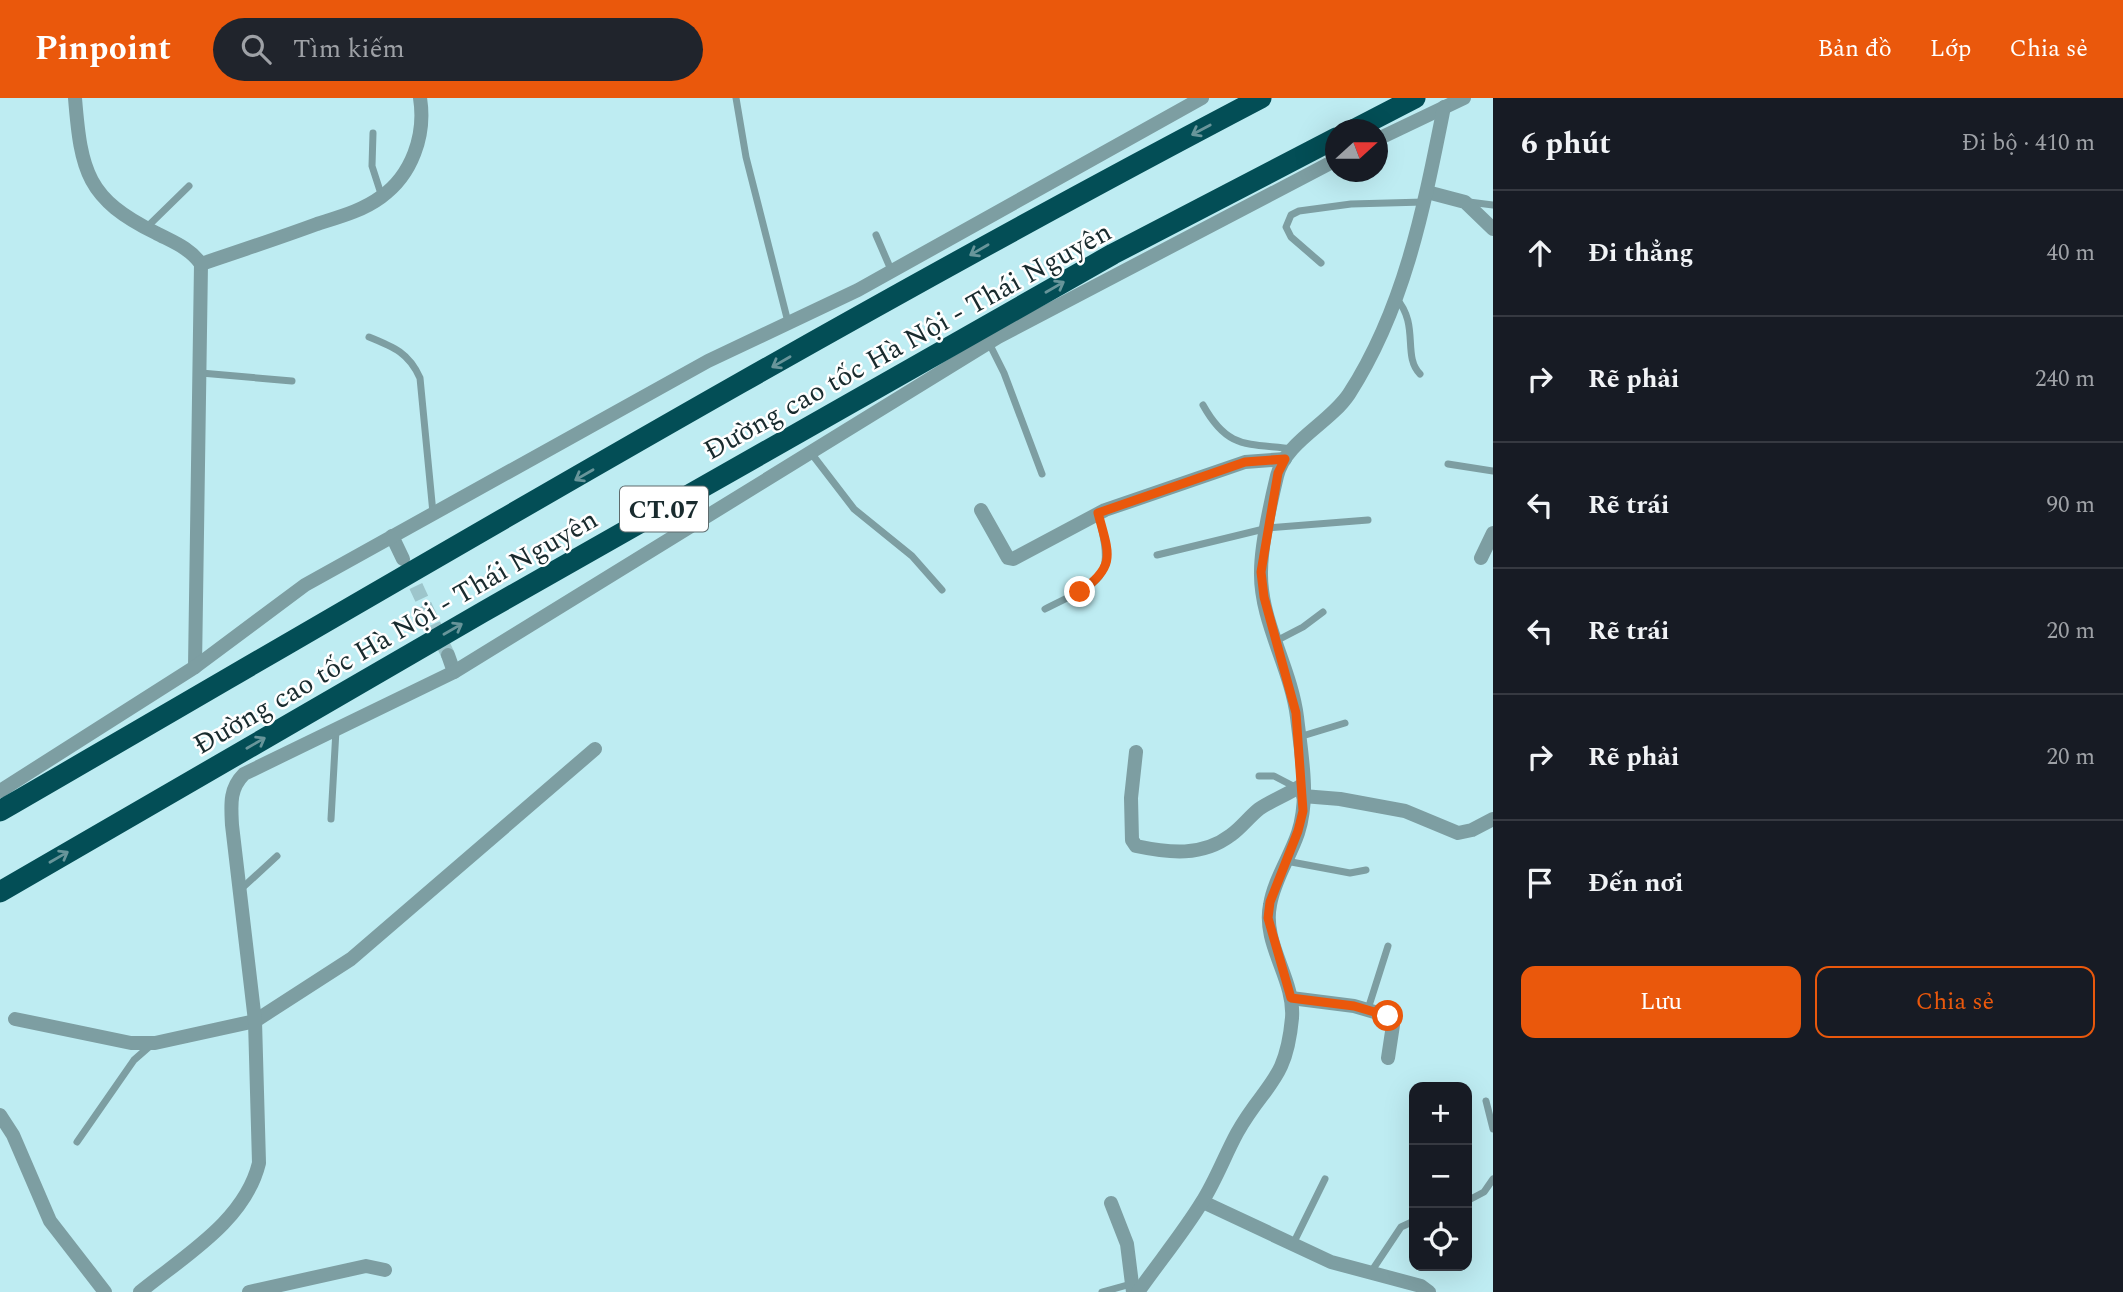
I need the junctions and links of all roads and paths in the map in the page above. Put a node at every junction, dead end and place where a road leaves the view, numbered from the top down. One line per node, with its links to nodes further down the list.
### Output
1 (75, 98): 19 (street)
2 (420, 98): 15 (street)
3 (736, 98): 26 (lane)
4 (1202, 98): 24 (street)
5 (1261, 98): 63 (highway, Đường cao tốc Hà Nội - Thái Nguyên / CT.07, one-way to 63)
6 (1415, 98): 9 (highway)
7 (1464, 98): 8 (street)
8 (1444, 107): 11 (street); 16 (street)
9 (1374, 119)
10 (373, 133): 15 (lane)
11 (1388, 134)
12 (1325, 143): 70 (highway, Đường cao tốc Hà Nội - Thái Nguyên / CT.07, one-way to 12)
13 (1325, 165): 28 (street)
14 (189, 186): 19 (lane)
15 (382, 197): 23 (street)
16 (1426, 197): 17 (street); 22 (lane); 25 (street)
17 (1465, 202): 18 (lane); 20 (street)
18 (1493, 205)
19 (146, 228): 23 (street)
20 (1493, 229)
21 (876, 235): 24 (lane)
22 (1321, 263)
23 (201, 264): 29 (street)
24 (892, 272): 26 (street)
25 (1396, 298): 30 (lane); 34 (street)
26 (789, 324): 39 (street)
27 (369, 337): 39 (lane)
28 (989, 342): 33 (street); 37 (lane)
29 (201, 373): 31 (lane); 53 (street)
30 (1420, 374)
31 (292, 381)
32 (1203, 405): 34 (lane)
33 (810, 452): 48 (lane); 54 (street)
34 (1289, 454): 40 (street); 42 (street)
35 (1447, 464): 36 (lane)
36 (1493, 471)
37 (1041, 474)
38 (981, 510): 40 (street)
39 (433, 513): 44 (street)
40 (1098, 513): 49 (lane)
41 (1368, 520): 42 (lane)
42 (1268, 528): 45 (lane); 51 (street)
43 (1493, 533): 46 (street)
44 (392, 536): 47 (street); 53 (street)
45 (1157, 555)
46 (1481, 558)
47 (403, 559)
48 (942, 590)
49 (1045, 609)
50 (1323, 611): 51 (lane)
51 (1282, 638): 57 (street)
52 (448, 654): 54 (street)
53 (195, 667): 61 (street)
54 (454, 672): 56 (street)
55 (1345, 723): 57 (lane)
56 (337, 729): 64 (lane); 69 (street)
57 (1303, 736): 62 (street)
58 (595, 749): 75 (street)
59 (1136, 752): 62 (street)
60 (1259, 776): 62 (lane)
61 (2, 785)
62 (1301, 790): 65 (street); 67 (street)
63 (0, 811)
64 (331, 819)
65 (1493, 819)
66 (277, 856): 69 (lane)
67 (1286, 861): 68 (lane); 72 (street)
68 (1366, 870)
69 (239, 891): 75 (street)
70 (0, 892)
71 (1388, 946): 73 (lane)
72 (1291, 998): 73 (street); 85 (street)
73 (1367, 1009): 77 (street)
74 (15, 1019): 76 (street)
75 (255, 1021): 76 (street); 94 (street)
76 (155, 1043): 81 (lane)
77 (1388, 1058)
78 (1486, 1101): 80 (lane)
79 (0, 1115): 93 (street)
80 (1493, 1129)
81 (77, 1142)
82 (1325, 1179): 88 (lane)
83 (1493, 1179): 84 (lane)
84 (1472, 1198)
85 (1203, 1202): 88 (street); 92 (street)
86 (1111, 1203): 92 (street)
87 (1409, 1223): 90 (lane)
88 (1293, 1244): 90 (street)
89 (385, 1270): 91 (street)
90 (1371, 1272): 97 (street)
91 (308, 1286): 95 (street)
92 (1134, 1289): 96 (lane)
93 (104, 1292)
94 (140, 1292)
95 (248, 1292)
96 (1102, 1292)
97 (1429, 1292)

